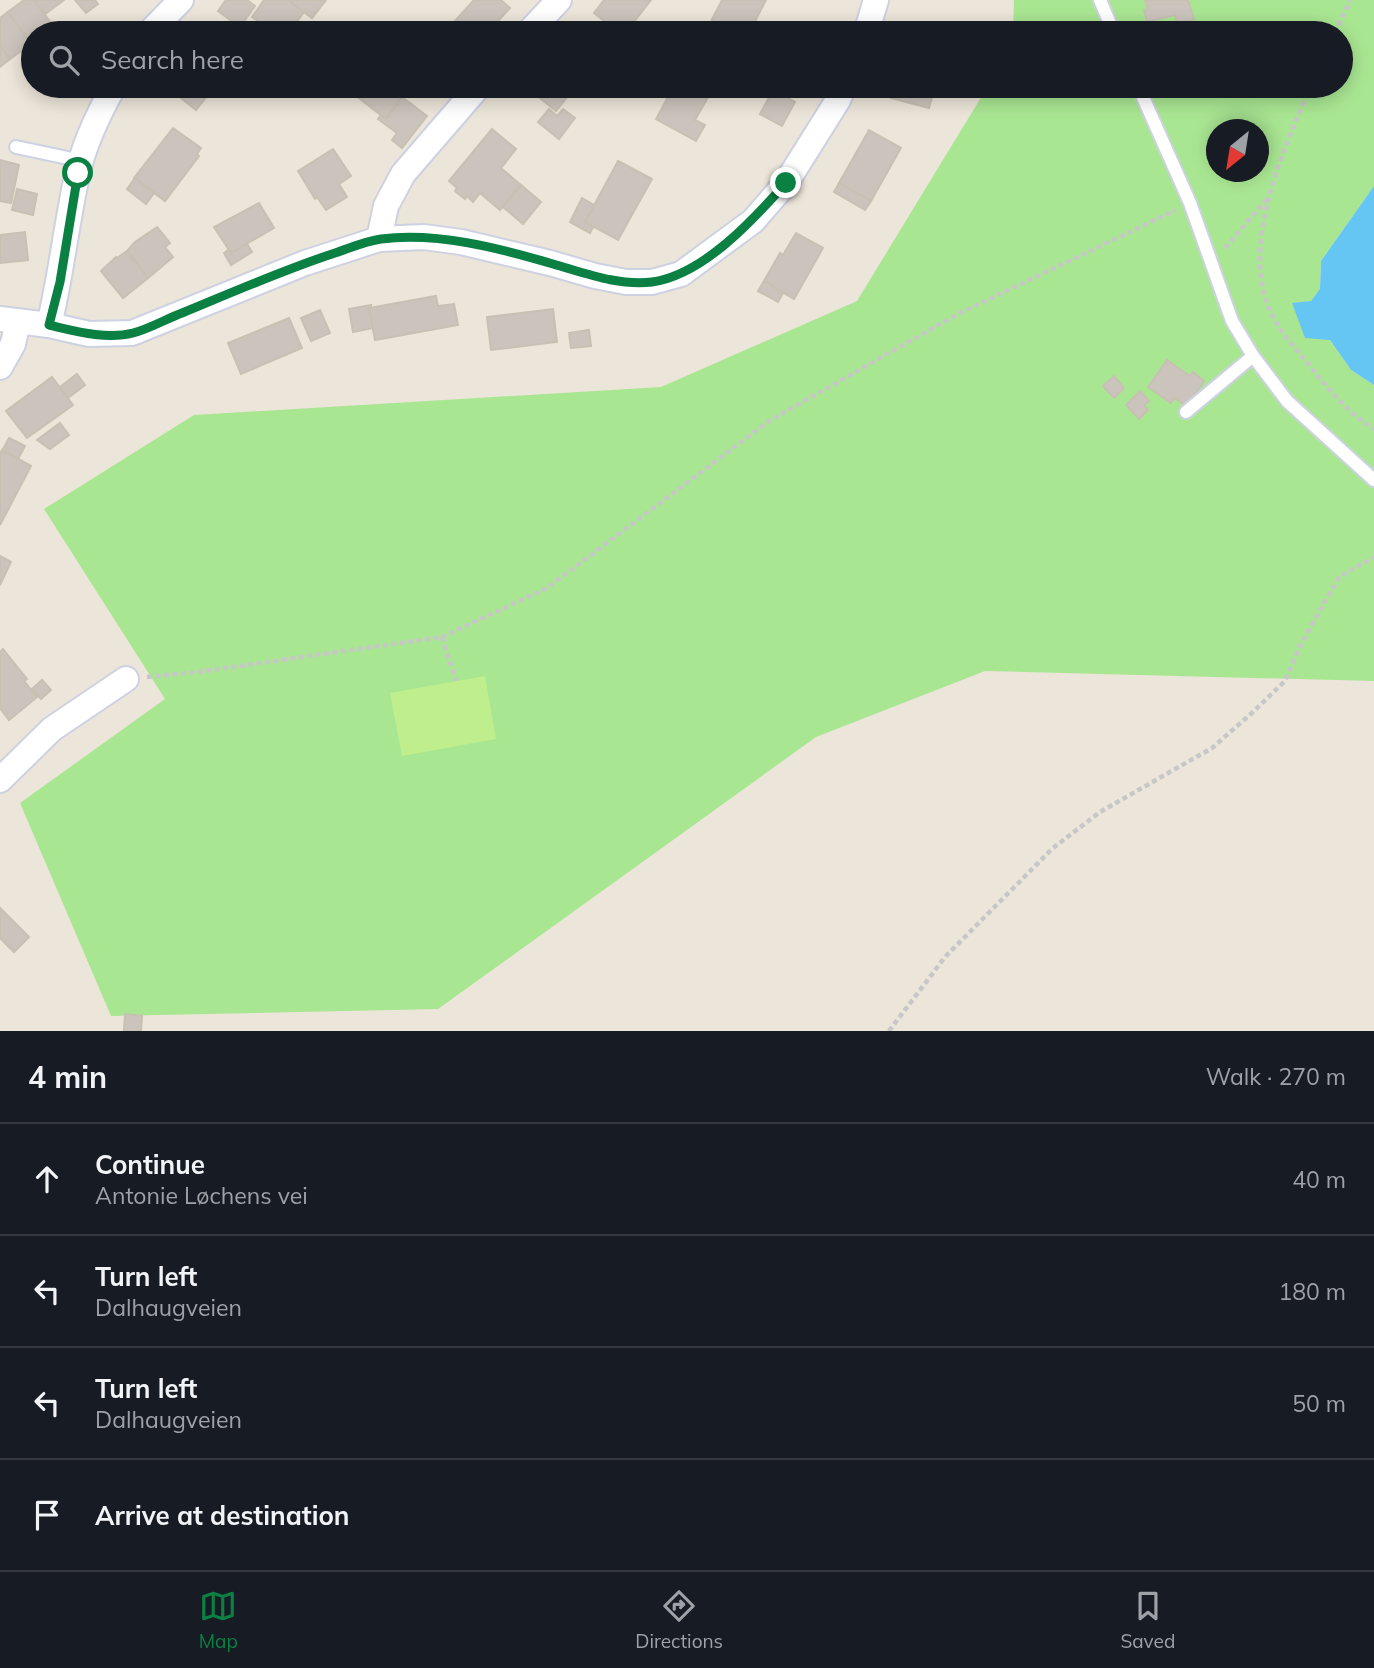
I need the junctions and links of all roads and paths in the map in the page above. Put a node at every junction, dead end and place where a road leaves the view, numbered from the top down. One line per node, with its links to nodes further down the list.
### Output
1 (181, 0): 6 (street)
2 (559, 0): 7 (street)
3 (876, 0): 8 (street)
4 (1100, 0): 9 (lane)
5 (1350, 0): 10 (path)
6 (161, 21)
7 (539, 21)
8 (870, 21)
9 (1109, 21)
10 (1340, 21)
11 (107, 98): 17 (street)
12 (469, 98): 20 (street)
13 (839, 98): 20 (street)
14 (1143, 98): 19 (lane)
15 (1306, 98): 18 (path)
16 (16, 147): 17 (lane)
17 (82, 161): 23 (street)
18 (1268, 198): 21 (path); 27 (path)
19 (1190, 203): 21 (lane); 30 (path)
20 (379, 239): 23 (street)
21 (1213, 263): 24 (lane)
22 (9, 321): 23 (street); 25 (street)
23 (49, 325)
24 (1252, 356): 26 (lane); 28 (lane)
25 (0, 367)
26 (1186, 412)
27 (1374, 429)
28 (1374, 480)
29 (1374, 557): 34 (path)
30 (442, 637): 31 (path); 32 (path)
31 (125, 679): 33 (street)
32 (456, 681)
33 (0, 780)
34 (889, 1031)

